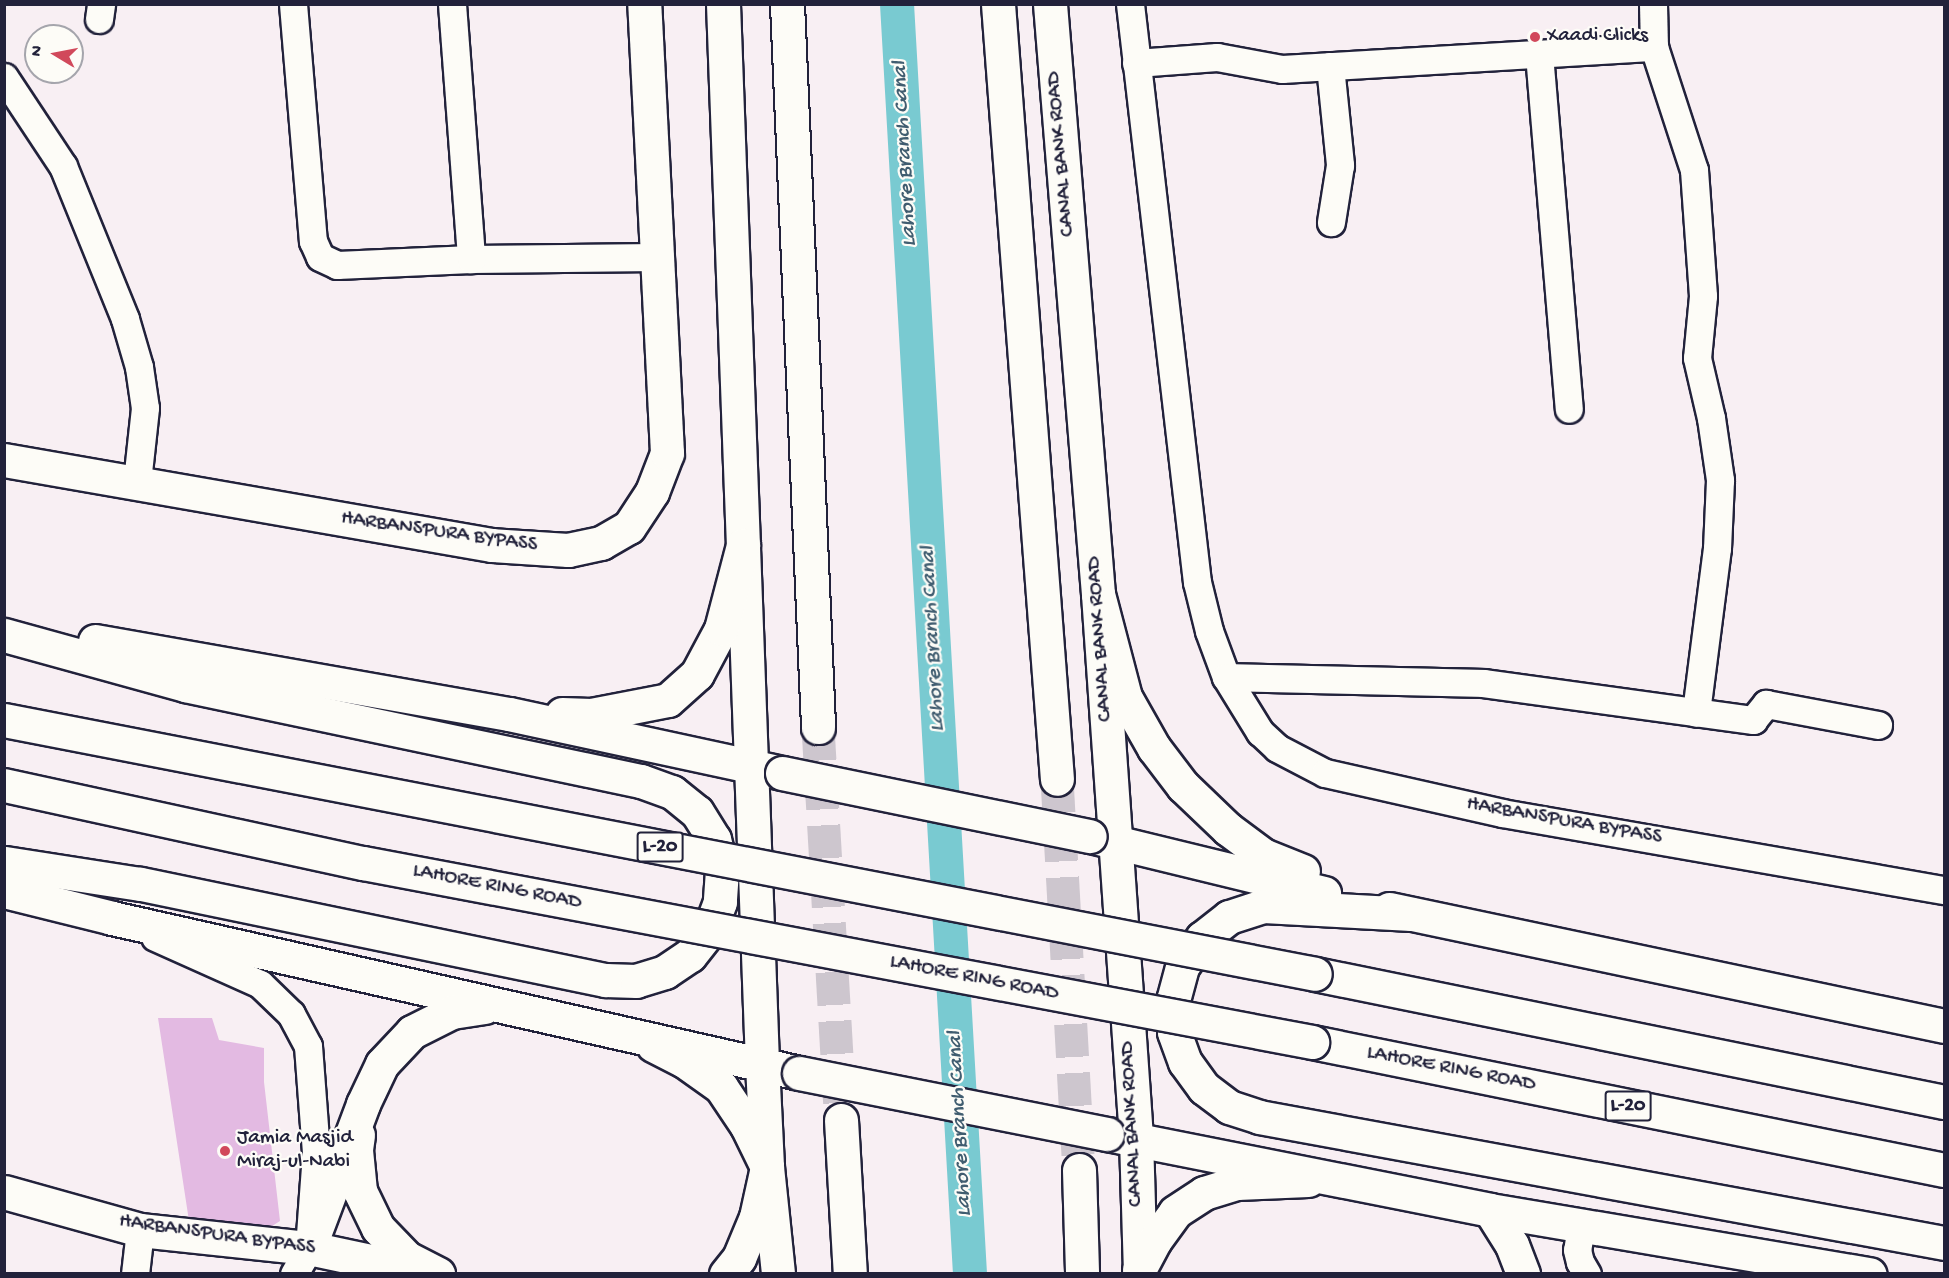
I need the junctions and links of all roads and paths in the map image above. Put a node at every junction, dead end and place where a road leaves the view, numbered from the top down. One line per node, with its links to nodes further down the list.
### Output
1 (293, 4): 17 (street)
2 (452, 4): 17 (street)
3 (644, 4): 16 (main road, HARBANSPURA BYPASS)
4 (723, 4): 21 (main road)
5 (787, 4): 30 (main road)
6 (998, 4): 32 (main road)
7 (1050, 4): 22 (main road, CANAL BANK ROAD)
8 (1130, 4): 12 (street, HARBANSPURA BYPASS)
9 (1653, 4): 10 (street)
10 (1654, 47): 11 (street); 26 (street)
11 (1539, 54): 13 (street); 18 (street)
12 (1136, 63): 13 (street); 25 (street, HARBANSPURA BYPASS)
13 (1330, 66): 15 (street)
14 (4, 77): 20 (street)
15 (1331, 222)
16 (657, 257): 17 (street); 20 (main road, HARBANSPURA BYPASS)
17 (471, 259)
18 (1569, 409)
19 (4, 460): 20 (main road, HARBANSPURA BYPASS)
20 (137, 482)
21 (743, 545): 27 (main road); 31 (main road)
22 (1098, 594): 34 (main road, CANAL BANK ROAD); 38 (main road)
23 (4, 624): 27 (main road)
24 (4, 635): 35 (main road)
25 (1226, 676): 26 (street); 36 (street, HARBANSPURA BYPASS)
26 (1696, 712): 29 (street)
27 (509, 714): 31 (main road)
28 (4, 720): 44 (main road, L-20, bridge)
29 (1878, 725)
30 (818, 727)
31 (767, 770): 34 (main road, bridge); 43 (main road)
32 (1057, 779)
33 (4, 785): 50 (main road, LAHORE RING ROAD / L-20, bridge)
34 (1102, 839): 38 (main road); 47 (main road, CANAL BANK ROAD)
35 (4, 863)
36 (1944, 890)
37 (4, 891): 39 (main road)
38 (1411, 914): 41 (main road); 56 (main road)
39 (112, 918): 40 (main road); 57 (street)
40 (495, 1005): 42 (main road); 45 (main road)
41 (1944, 1026)
42 (635, 1037): 43 (main road); 48 (main road)
43 (762, 1064): 47 (main road, bridge); 48 (main road)
44 (1944, 1102)
45 (363, 1104): 57 (main road); 61 (main road)
46 (841, 1120): 64 (main road)
47 (1121, 1136): 51 (main road); 58 (main road, CANAL BANK ROAD)
48 (767, 1167): 62 (main road); 63 (main road)
49 (1079, 1170): 65 (main road)
50 (1944, 1170)
51 (1328, 1179): 53 (main road); 58 (main road)
52 (4, 1192): 55 (main road, HARBANSPURA BYPASS)
53 (1490, 1210): 54 (main road); 66 (main road)
54 (1581, 1226): 67 (street); 68 (main road)
55 (140, 1230): 57 (main road, HARBANSPURA BYPASS); 59 (street)
56 (1944, 1243)
57 (302, 1261): 60 (main road, HARBANSPURA BYPASS)
58 (1139, 1272)
59 (135, 1274)
60 (431, 1274)
61 (438, 1274)
62 (726, 1274)
63 (778, 1274)
64 (850, 1274)
65 (1082, 1274)
66 (1523, 1274)
67 (1587, 1274)
68 (1870, 1274)

